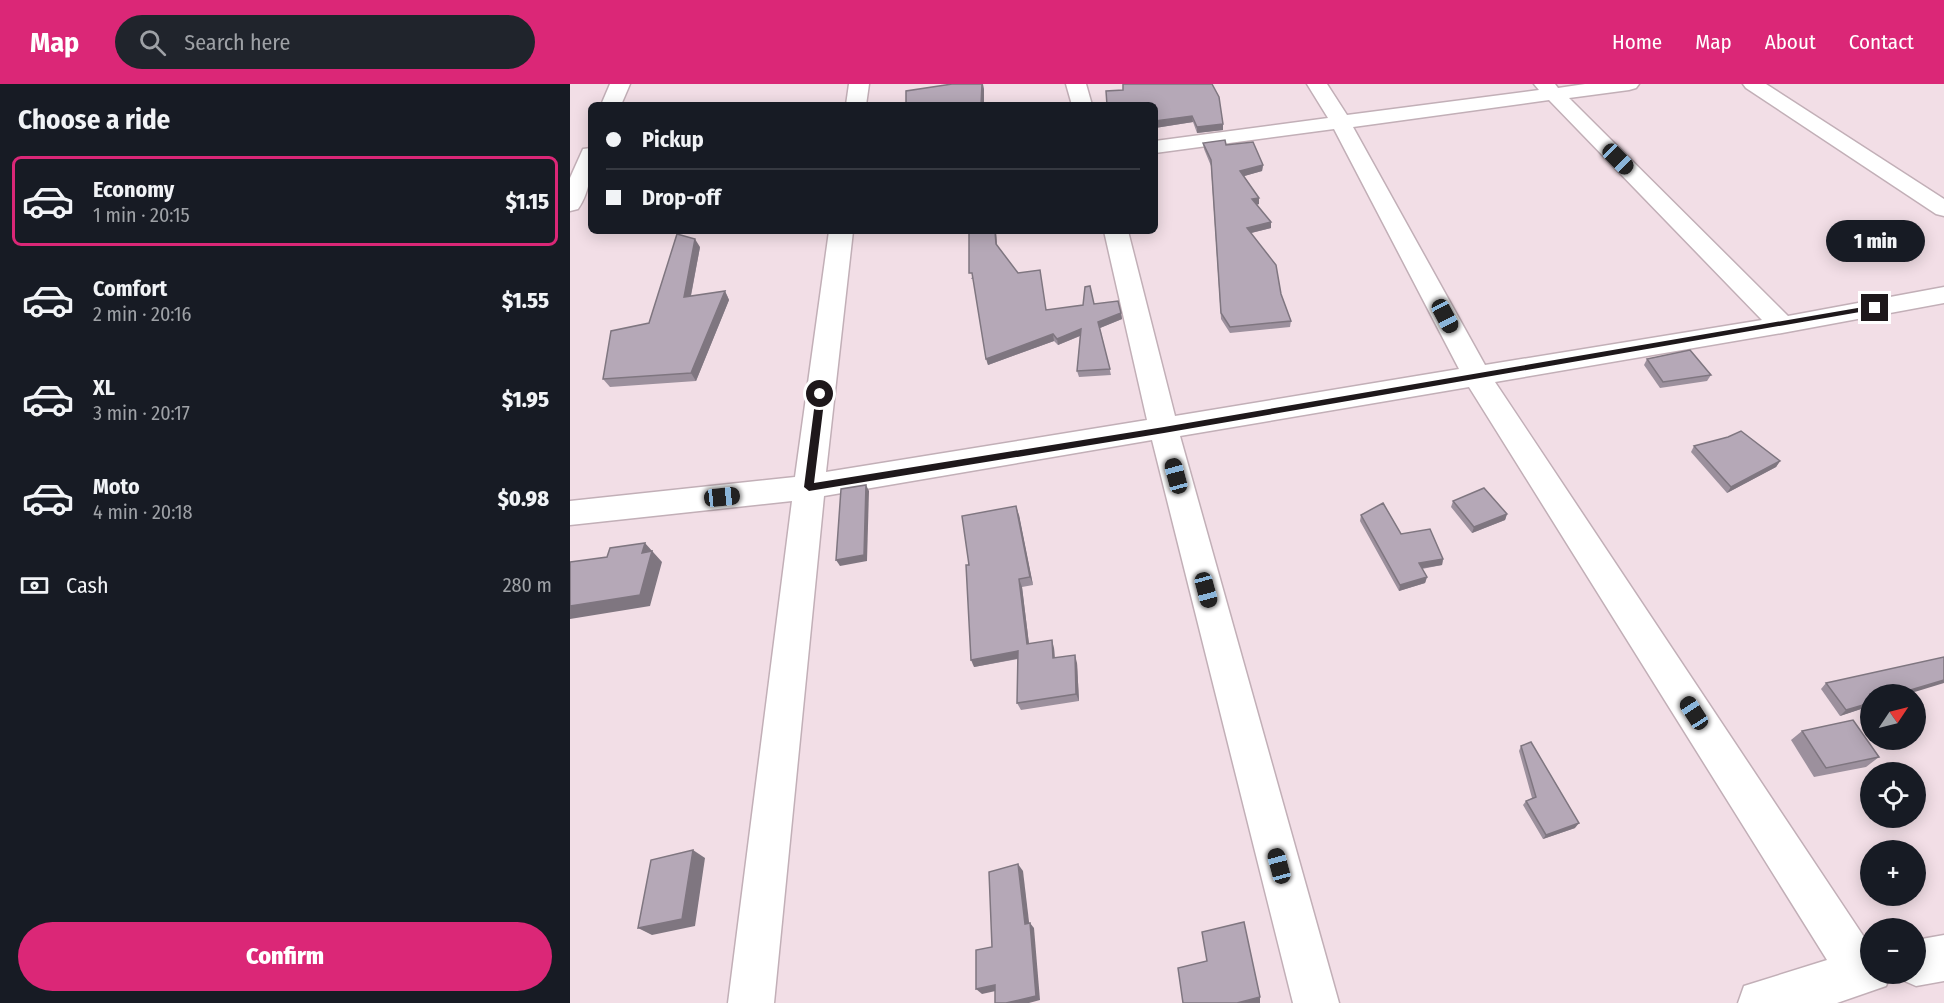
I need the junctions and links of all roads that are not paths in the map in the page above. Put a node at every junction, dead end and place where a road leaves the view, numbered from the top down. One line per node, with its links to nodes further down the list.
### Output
1 (620, 84): 8 (street)
2 (859, 84): 9 (street)
3 (1076, 84): 10 (street)
4 (1317, 84): 11 (street)
5 (1629, 84): 7 (street)
6 (1753, 84): 16 (street)
7 (1548, 88): 11 (street); 20 (street)
8 (612, 102)
9 (856, 102)
10 (1081, 102)
11 (1340, 121): 12 (street); 21 (street)
12 (1158, 147)
13 (588, 161): 14 (street)
14 (570, 206): 15 (street)
15 (588, 206)
16 (1944, 209)
17 (841, 234): 23 (street)
18 (1117, 234): 22 (street)
19 (1944, 295): 20 (street)
20 (1782, 325): 21 (street)
21 (1476, 375): 22 (street); 27 (street)
22 (1164, 430): 23 (street); 30 (street)
23 (809, 487): 24 (street); 29 (street)
24 (570, 513)
25 (1944, 958): 26 (street)
26 (1926, 961)
27 (1860, 962)
28 (1860, 972): 31 (street)
29 (751, 1003)
30 (1316, 1003)
31 (1761, 1003)

